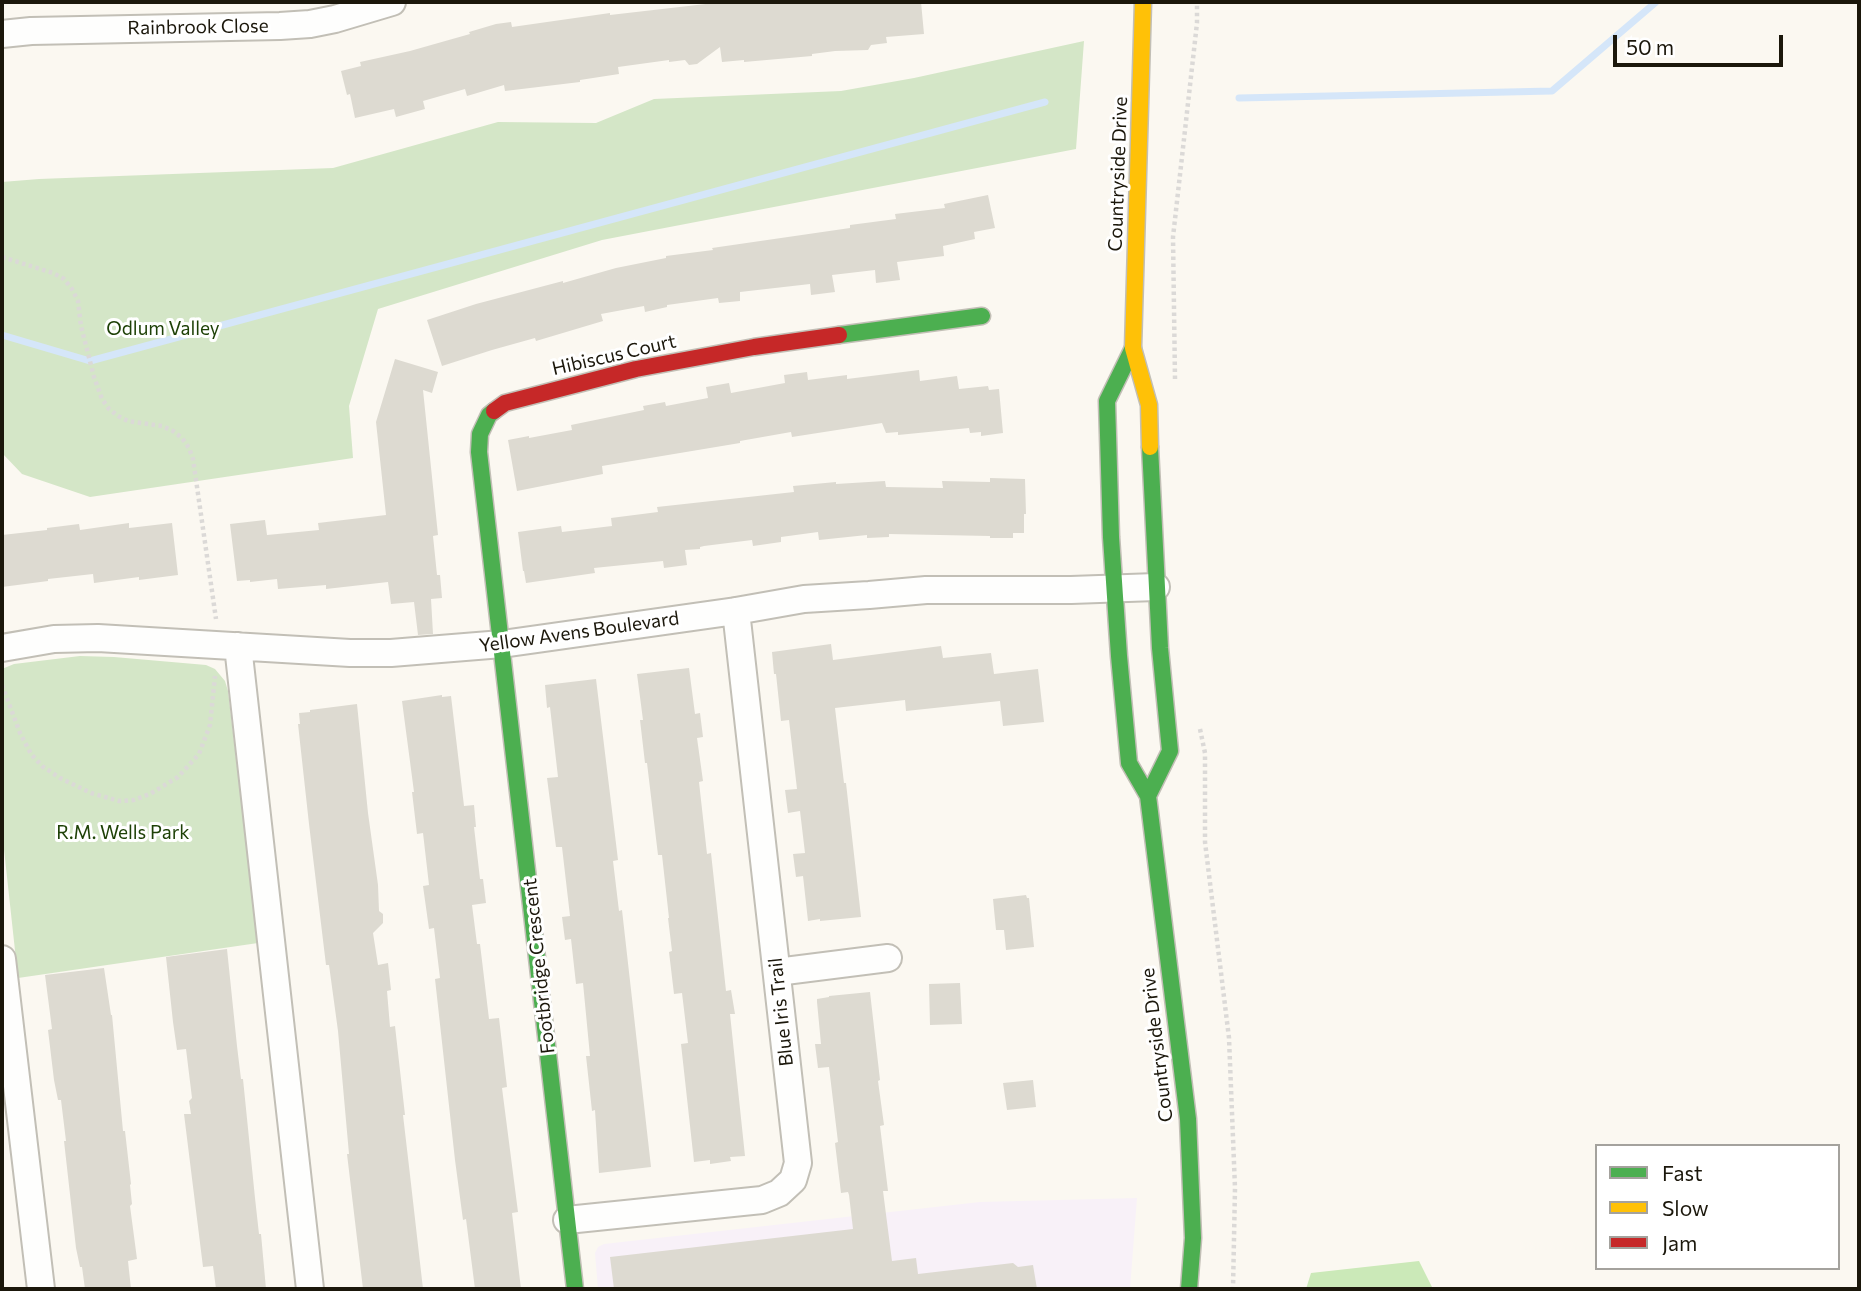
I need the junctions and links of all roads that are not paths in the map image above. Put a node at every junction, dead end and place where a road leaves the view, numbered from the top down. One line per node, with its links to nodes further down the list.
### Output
1 (392, 2): 3 (street, Rainbrook Close)
2 (1143, 2): 5 (main road, Countryside Drive)
3 (2, 33)
4 (982, 316): 9 (main road, Hibiscus Court)
5 (1133, 348): 6 (main road, Countryside Drive); 7 (main road, Countryside Drive)
6 (1156, 587): 7 (street, Yellow Avens Boulevard); 12 (main road, Countryside Drive)
7 (1115, 588): 8 (street, Yellow Avens Boulevard); 12 (main road, Countryside Drive)
8 (736, 611): 9 (street, Yellow Avens Boulevard); 15 (street, Blue Iris Trail)
9 (502, 644): 10 (street, Yellow Avens Boulevard); 16 (main road, Footbridge Crescent)
10 (238, 646): 11 (street, Yellow Avens Boulevard); 18 (street)
11 (2, 648)
12 (1147, 796): 20 (main road, Countryside Drive)
13 (888, 958): 15 (street)
14 (2, 959): 17 (street)
15 (777, 972): 16 (street, Blue Iris Trail)
16 (568, 1220): 19 (main road, Footbridge Crescent)
17 (41, 1289)
18 (310, 1289)
19 (575, 1289)
20 (1189, 1289)

